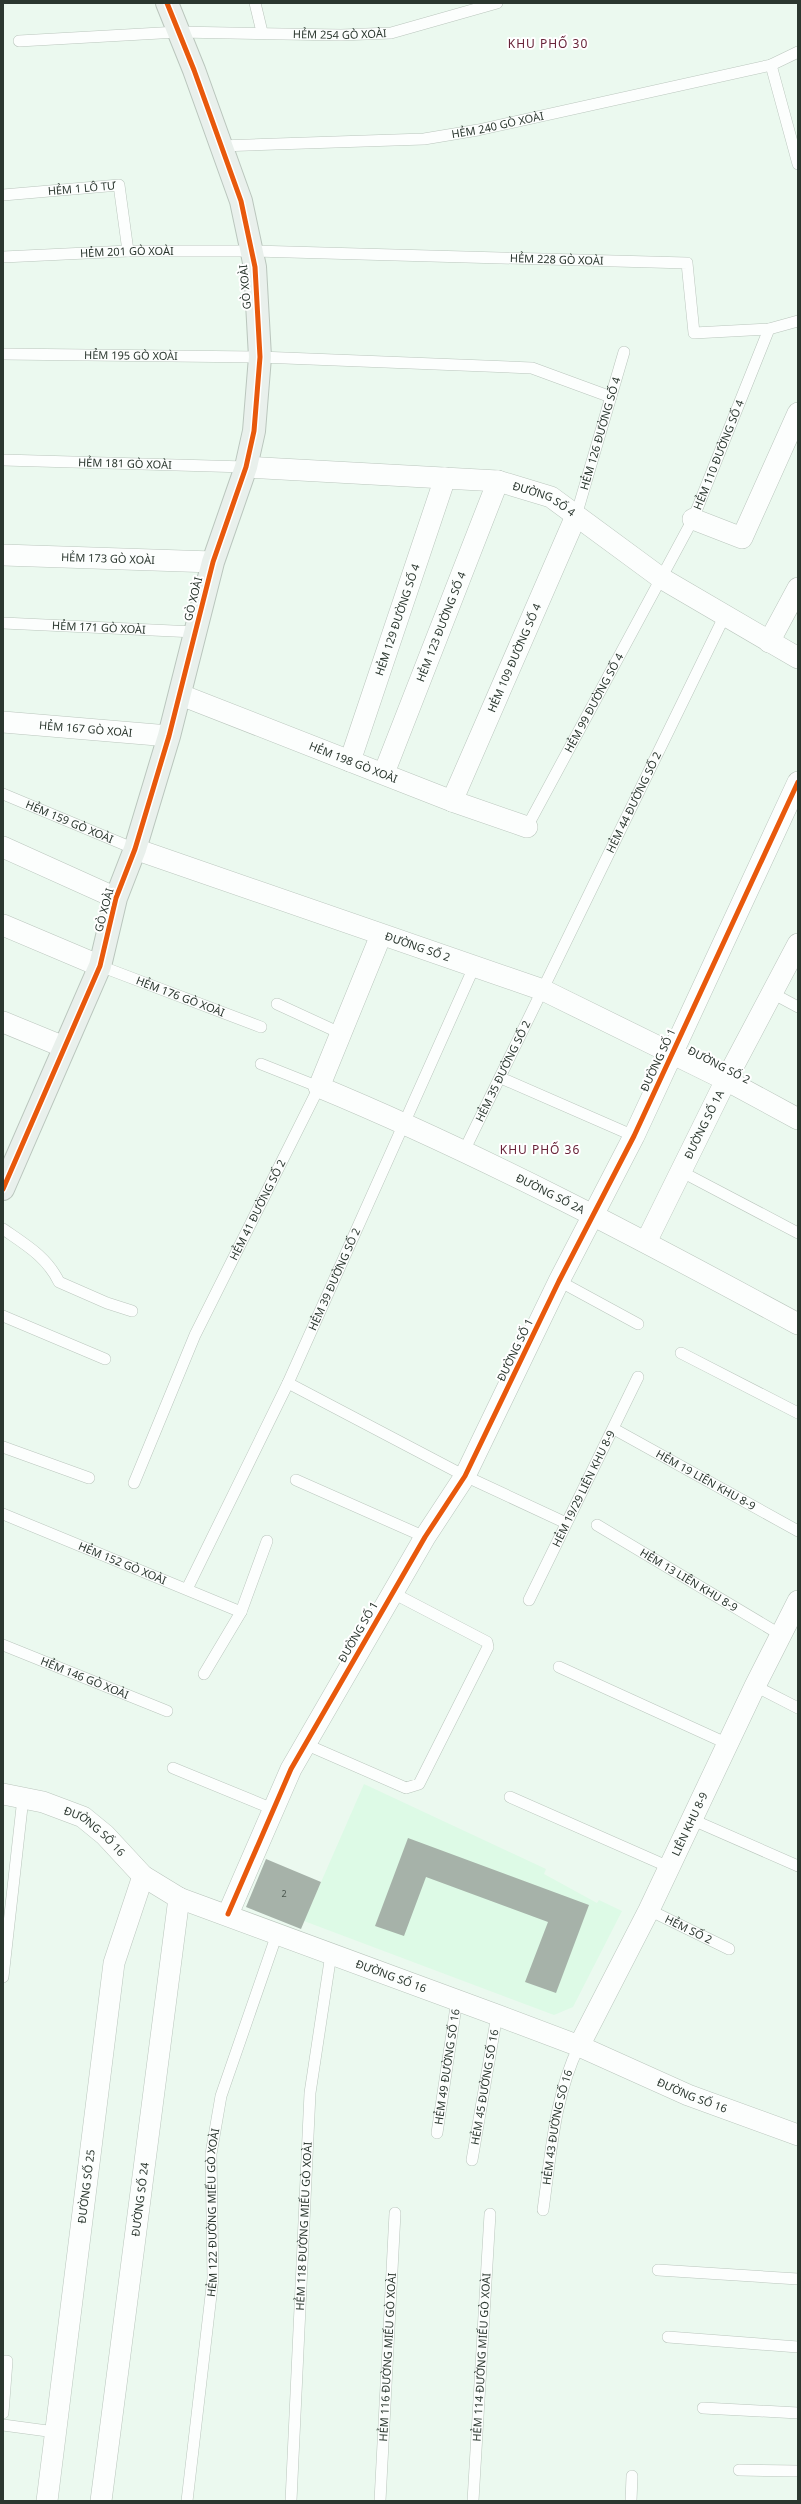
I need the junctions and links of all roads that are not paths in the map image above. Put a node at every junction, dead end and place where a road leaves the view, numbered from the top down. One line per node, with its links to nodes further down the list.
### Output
1 (167, 3): 4 (street, GÒ XOÀI)
2 (255, 3): 5 (lane)
3 (497, 3): 5 (lane, HẺM 254 GÒ XOÀI)
4 (178, 32): 5 (lane, HẺM 254 GÒ XOÀI); 6 (lane, HẺM 254 GÒ XOÀI); 9 (street, GÒ XOÀI)
5 (262, 32)
6 (19, 41)
7 (798, 52): 8 (lane, HẺM 240 GÒ XOÀI)
8 (771, 65): 9 (lane, HẺM 240 GÒ XOÀI); 10 (lane)
9 (220, 146): 13 (street, GÒ XOÀI)
10 (798, 164)
11 (3, 194): 12 (lane, HẺM 1 LÔ TƯ)
12 (128, 251): 13 (lane, HẺM 201 GÒ XOÀI); 14 (lane, HẺM 201 GÒ XOÀI)
13 (251, 251): 16 (lane, HẺM 228 GÒ XOÀI); 19 (street, GÒ XOÀI)
14 (3, 257)
15 (798, 321): 16 (lane, HẺM 228 GÒ XOÀI)
16 (769, 329): 27 (lane, HẺM 110 ĐƯỜNG SỐ 4)
17 (624, 352): 20 (lane, HẺM 126 ĐƯỜNG SỐ 4)
18 (3, 354): 19 (lane, HẺM 195 GÒ XOÀI)
19 (260, 357): 20 (lane, HẺM 195 GÒ XOÀI); 23 (street, GÒ XOÀI)
20 (611, 397): 26 (lane, HẺM 126 ĐƯỜNG SỐ 4)
21 (798, 413): 27 (street)
22 (3, 460): 23 (lane, HẺM 181 GÒ XOÀI)
23 (246, 467): 24 (street, ĐƯỜNG SỐ 4); 29 (street, GÒ XOÀI)
24 (445, 478): 25 (street, ĐƯỜNG SỐ 4); 40 (street, HẺM 129 ĐƯỜNG SỐ 4)
25 (498, 481): 26 (street, ĐƯỜNG SỐ 4); 41 (street, HẺM 123 ĐƯỜNG SỐ 4)
26 (576, 516): 30 (street, ĐƯỜNG SỐ 4); 44 (street, HẺM 109 ĐƯỜNG SỐ 4)
27 (693, 519): 30 (lane, HẺM 110 ĐƯỜNG SỐ 4)
28 (3, 555): 29 (street, HẺM 173 GÒ XOÀI)
29 (212, 562): 34 (street, GÒ XOÀI)
30 (661, 578): 32 (street, ĐƯỜNG SỐ 4); 45 (lane, HẺM 99 ĐƯỜNG SỐ 4)
31 (798, 588): 35 (street)
32 (725, 615): 35 (street, ĐƯỜNG SỐ 4); 54 (lane, HẺM 44 ĐƯỜNG SỐ 2)
33 (3, 623): 34 (lane, HẺM 171 GÒ XOÀI)
34 (195, 632): 37 (street, GÒ XOÀI)
35 (769, 642): 36 (street, ĐƯỜNG SỐ 4)
36 (798, 658)
37 (181, 695): 39 (street, GÒ XOÀI); 40 (street, HẺM 198 GÒ XOÀI)
38 (3, 722): 39 (street, HẺM 167 GÒ XOÀI)
39 (169, 736): 47 (street, GÒ XOÀI)
40 (350, 761): 41 (street, HẺM 198 GÒ XOÀI)
41 (384, 773): 44 (street, HẺM 198 GÒ XOÀI)
42 (798, 782): 62 (street, ĐƯỜNG SỐ 1)
43 (3, 794): 47 (lane, HẺM 159 GÒ XOÀI)
44 (452, 801): 45 (street, HẺM 198 GÒ XOÀI)
45 (527, 827)
46 (3, 847): 48 (street)
47 (135, 849): 48 (street, GÒ XOÀI); 50 (street, ĐƯỜNG SỐ 2)
48 (116, 898): 52 (street, GÒ XOÀI)
49 (3, 925): 52 (street)
50 (380, 935): 53 (street, ĐƯỜNG SỐ 2); 60 (street, HẺM 41 ĐƯỜNG SỐ 2)
51 (798, 944): 55 (street, ĐƯỜNG SỐ 1A)
52 (100, 966): 59 (lane, HẺM 176 GÒ XOÀI); 61 (street, GÒ XOÀI)
53 (474, 967): 54 (street, ĐƯỜNG SỐ 2); 68 (lane, HẺM 39 ĐƯỜNG SỐ 2)
54 (543, 990): 62 (street, ĐƯỜNG SỐ 2); 64 (lane, HẺM 35 ĐƯỜNG SỐ 2)
55 (772, 993): 57 (lane); 65 (street, ĐƯỜNG SỐ 1A)
56 (277, 1004): 60 (lane)
57 (798, 1007)
58 (3, 1022): 61 (street)
59 (261, 1027)
60 (340, 1033): 66 (street, HẺM 41 ĐƯỜNG SỐ 2)
61 (64, 1047): 72 (street, GÒ XOÀI)
62 (672, 1053): 65 (street, ĐƯỜNG SỐ 2); 69 (street, ĐƯỜNG SỐ 1)
63 (261, 1064): 66 (lane)
64 (500, 1078): 69 (lane); 70 (lane, HẺM 35 ĐƯỜNG SỐ 2)
65 (726, 1080): 67 (street, ĐƯỜNG SỐ 2); 71 (street, ĐƯỜNG SỐ 1A)
66 (319, 1087): 68 (street, ĐƯỜNG SỐ 2A); 92 (lane, HẺM 41 ĐƯỜNG SỐ 2)
67 (798, 1119)
68 (404, 1122): 70 (street, ĐƯỜNG SỐ 2A); 85 (lane, HẺM 39 ĐƯỜNG SỐ 2)
69 (634, 1136): 73 (street, ĐƯỜNG SỐ 1)
70 (463, 1153): 73 (street, ĐƯỜNG SỐ 2A)
71 (682, 1172): 75 (lane); 76 (street, ĐƯỜNG SỐ 1A)
72 (5, 1179)
73 (592, 1215): 76 (street, ĐƯỜNG SỐ 2A); 77 (street, ĐƯỜNG SỐ 1)
74 (3, 1229): 78 (lane)
75 (798, 1233)
76 (646, 1242): 81 (street, ĐƯỜNG SỐ 2A)
77 (559, 1281): 80 (lane); 89 (street, ĐƯỜNG SỐ 1)
78 (132, 1310)
79 (3, 1316): 83 (lane)
80 (638, 1324)
81 (798, 1324)
82 (681, 1353): 86 (lane)
83 (105, 1359)
84 (638, 1377): 87 (lane, HẺM 19/29 LIÊN KHU 8-9)
85 (288, 1383): 89 (lane); 99 (lane, HẺM 39 ĐƯỜNG SỐ 2)
86 (798, 1413)
87 (614, 1429): 94 (lane, HẺM 19/29 LIÊN KHU 8-9); 96 (lane, HẺM 19 LIÊN KHU 8-9)
88 (3, 1447): 90 (lane)
89 (465, 1476): 94 (lane); 97 (street, ĐƯỜNG SỐ 1)
90 (89, 1478)
91 (296, 1480): 97 (lane)
92 (134, 1483)
93 (3, 1514): 99 (lane, HẺM 152 GÒ XOÀI)
94 (566, 1524): 101 (lane, HẺM 19/29 LIÊN KHU 8-9)
95 (597, 1525): 104 (lane, HẺM 13 LIÊN KHU 8-9)
96 (798, 1531)
97 (425, 1537): 100 (street, ĐƯỜNG SỐ 1)
98 (267, 1541): 103 (lane)
99 (187, 1589): 103 (lane, HẺM 152 GÒ XOÀI)
100 (393, 1593): 111 (street, ĐƯỜNG SỐ 1); 111 (lane)
101 (529, 1600)
102 (798, 1601): 104 (street, LIÊN KHU 8-9)
103 (241, 1612): 107 (lane)
104 (789, 1628): 108 (street, LIÊN KHU 8-9)
105 (3, 1645): 110 (lane, HẺM 146 GÒ XOÀI)
106 (559, 1667): 112 (lane)
107 (204, 1674)
108 (755, 1686): 109 (lane); 112 (street, LIÊN KHU 8-9)
109 (798, 1708)
110 (167, 1710)
111 (305, 1744): 116 (street, ĐƯỜNG SỐ 1)
112 (728, 1744): 117 (street, LIÊN KHU 8-9)
113 (173, 1768): 116 (lane)
114 (13, 1796): 120 (street, ĐƯỜNG SỐ 16); 127 (lane)
115 (510, 1797): 119 (lane)
116 (273, 1809): 123 (street, ĐƯỜNG SỐ 1)
117 (693, 1820): 118 (lane); 119 (street, LIÊN KHU 8-9)
118 (798, 1866)
119 (669, 1868): 122 (street, LIÊN KHU 8-9)
120 (144, 1876): 121 (street, ĐƯỜNG SỐ 16); 146 (street, ĐƯỜNG SỐ 25)
121 (180, 1898): 123 (street, ĐƯỜNG SỐ 16); 151 (street, ĐƯỜNG SỐ 24)
122 (649, 1910): 125 (lane, HẺM SỐ 2); 130 (street, LIÊN KHU 8-9)
123 (228, 1914): 124 (street, ĐƯỜNG SỐ 16)
124 (278, 1934): 126 (street, ĐƯỜNG SỐ 16); 152 (lane, HẺM 122 ĐƯỜNG MIẾU GÒ XOÀI)
125 (729, 1949)
126 (331, 1954): 128 (street, ĐƯỜNG SỐ 16); 153 (lane, HẺM 118 ĐƯỜNG MIẾU GÒ XOÀI)
127 (3, 1977)
128 (457, 2000): 129 (street, ĐƯỜNG SỐ 16); 131 (lane, HẺM 49 ĐƯỜNG SỐ 16)
129 (497, 2015): 130 (street, ĐƯỜNG SỐ 16); 133 (lane, HẺM 45 ĐƯỜNG SỐ 16)
130 (579, 2046): 132 (street, ĐƯỜNG SỐ 16); 134 (lane, HẺM 43 ĐƯỜNG SỐ 16)
131 (437, 2133)
132 (798, 2136)
133 (472, 2160)
134 (542, 2210)
135 (394, 2213): 154 (lane, HẺM 116 ĐƯỜNG MIẾU GÒ XOÀI)
136 (490, 2214): 155 (lane, HẺM 114 ĐƯỜNG MIẾU GÒ XOÀI)
137 (658, 2270): 138 (lane)
138 (798, 2280)
139 (668, 2337): 140 (lane)
140 (798, 2347)
141 (3, 2361): 143 (lane)
142 (703, 2408): 144 (lane)
143 (3, 2413)
144 (798, 2413)
145 (3, 2425): 146 (lane)
146 (55, 2432): 150 (street, ĐƯỜNG SỐ 25)
147 (739, 2470): 148 (lane)
148 (798, 2471)
149 (632, 2476): 156 (lane)
150 (47, 2501)
151 (101, 2501)
152 (187, 2501)
153 (291, 2501)
154 (380, 2501)
155 (473, 2501)
156 (631, 2501)

